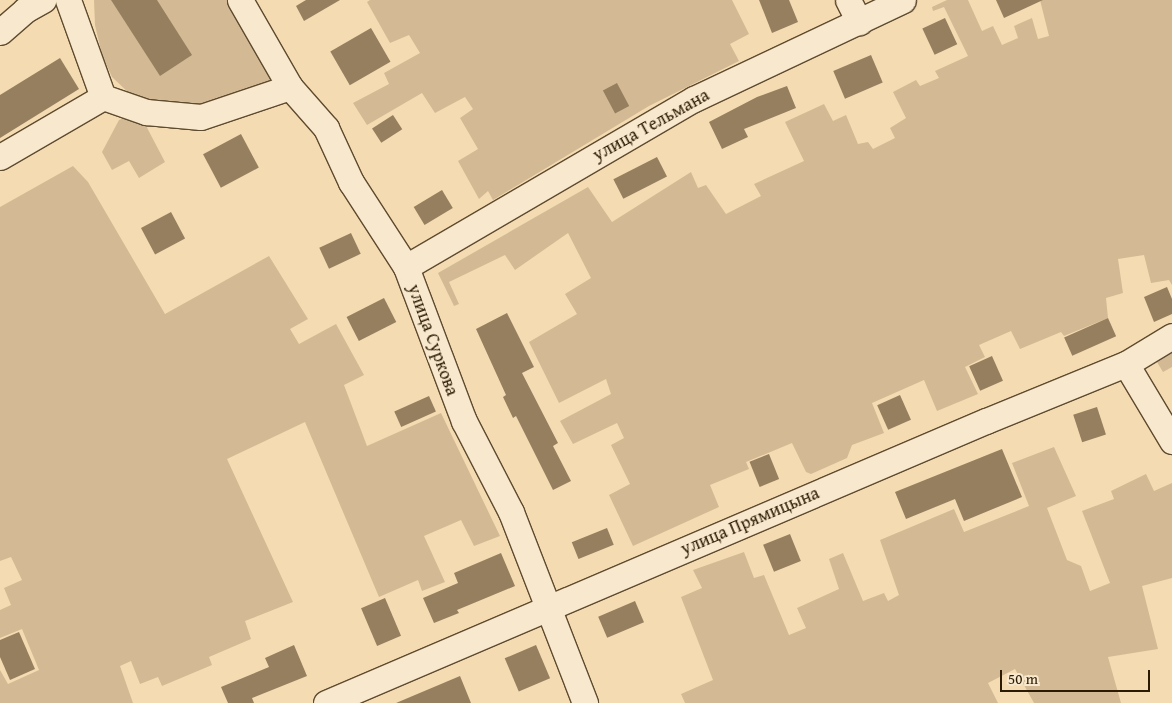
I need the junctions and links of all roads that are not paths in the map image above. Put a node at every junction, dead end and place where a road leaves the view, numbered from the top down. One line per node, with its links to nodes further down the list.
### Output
1 (43, 0): 7 (street)
2 (68, 0): 9 (street)
3 (240, 0): 8 (street, улица Суркова)
4 (848, 0): 6 (street)
5 (903, 0): 6 (street, улица Тельмана)
6 (859, 22): 11 (street, улица Тельмана)
7 (0, 32)
8 (290, 87): 9 (street); 11 (street, улица Суркова)
9 (103, 96): 10 (street)
10 (0, 157)
11 (406, 267): 15 (street, улица Суркова)
12 (1172, 336): 13 (street, улица Прямицына)
13 (1126, 364): 14 (street); 15 (street, улица Прямицына)
14 (1172, 441)
15 (548, 608): 16 (street, улица Прямицына); 17 (street, улица Суркова)
16 (326, 703)
17 (585, 703)

